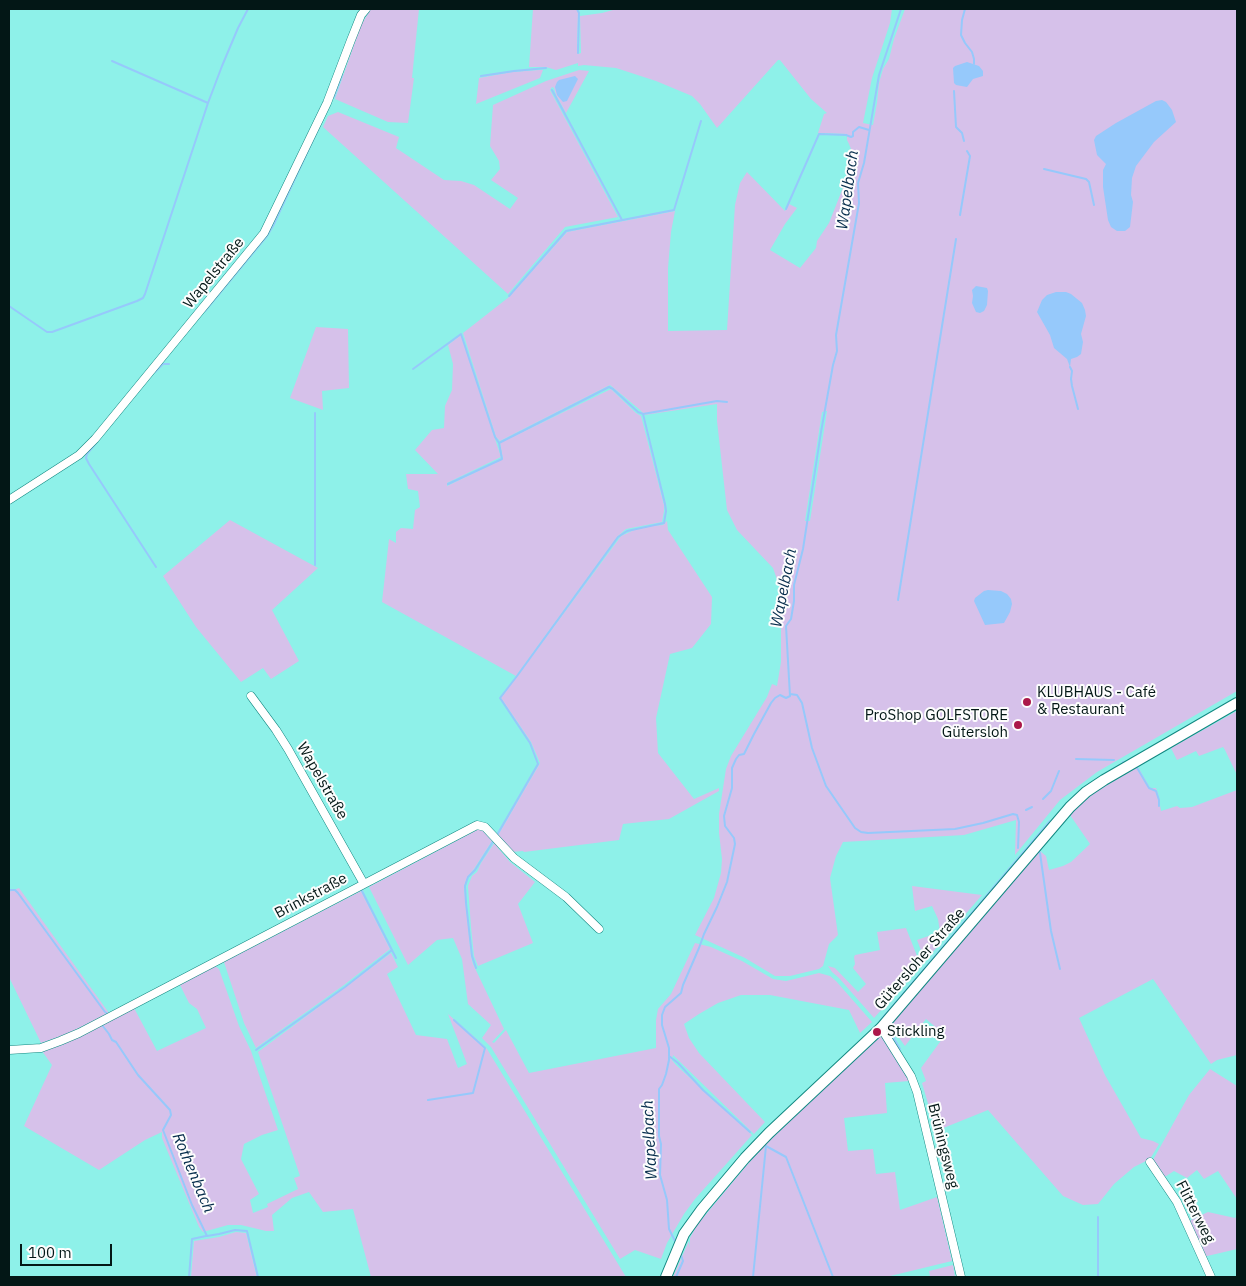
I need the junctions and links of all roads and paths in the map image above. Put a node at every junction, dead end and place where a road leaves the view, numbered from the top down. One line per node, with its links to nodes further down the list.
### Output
1 (366, 9): 2 (street, Wapelstraße)
2 (9, 500)
3 (251, 696): 5 (street, Wapelstraße)
4 (1237, 703): 7 (main road, Gütersloher Straße)
5 (364, 884): 6 (street, Brinkstraße); 8 (street, Brinkstraße)
6 (599, 929)
7 (881, 1028): 10 (main road, Gütersloher Straße); 11 (street, Brüningsweg)
8 (9, 1050)
9 (1150, 1162): 12 (street, Flitterweg)
10 (666, 1277)
11 (961, 1277)
12 (1211, 1277)

